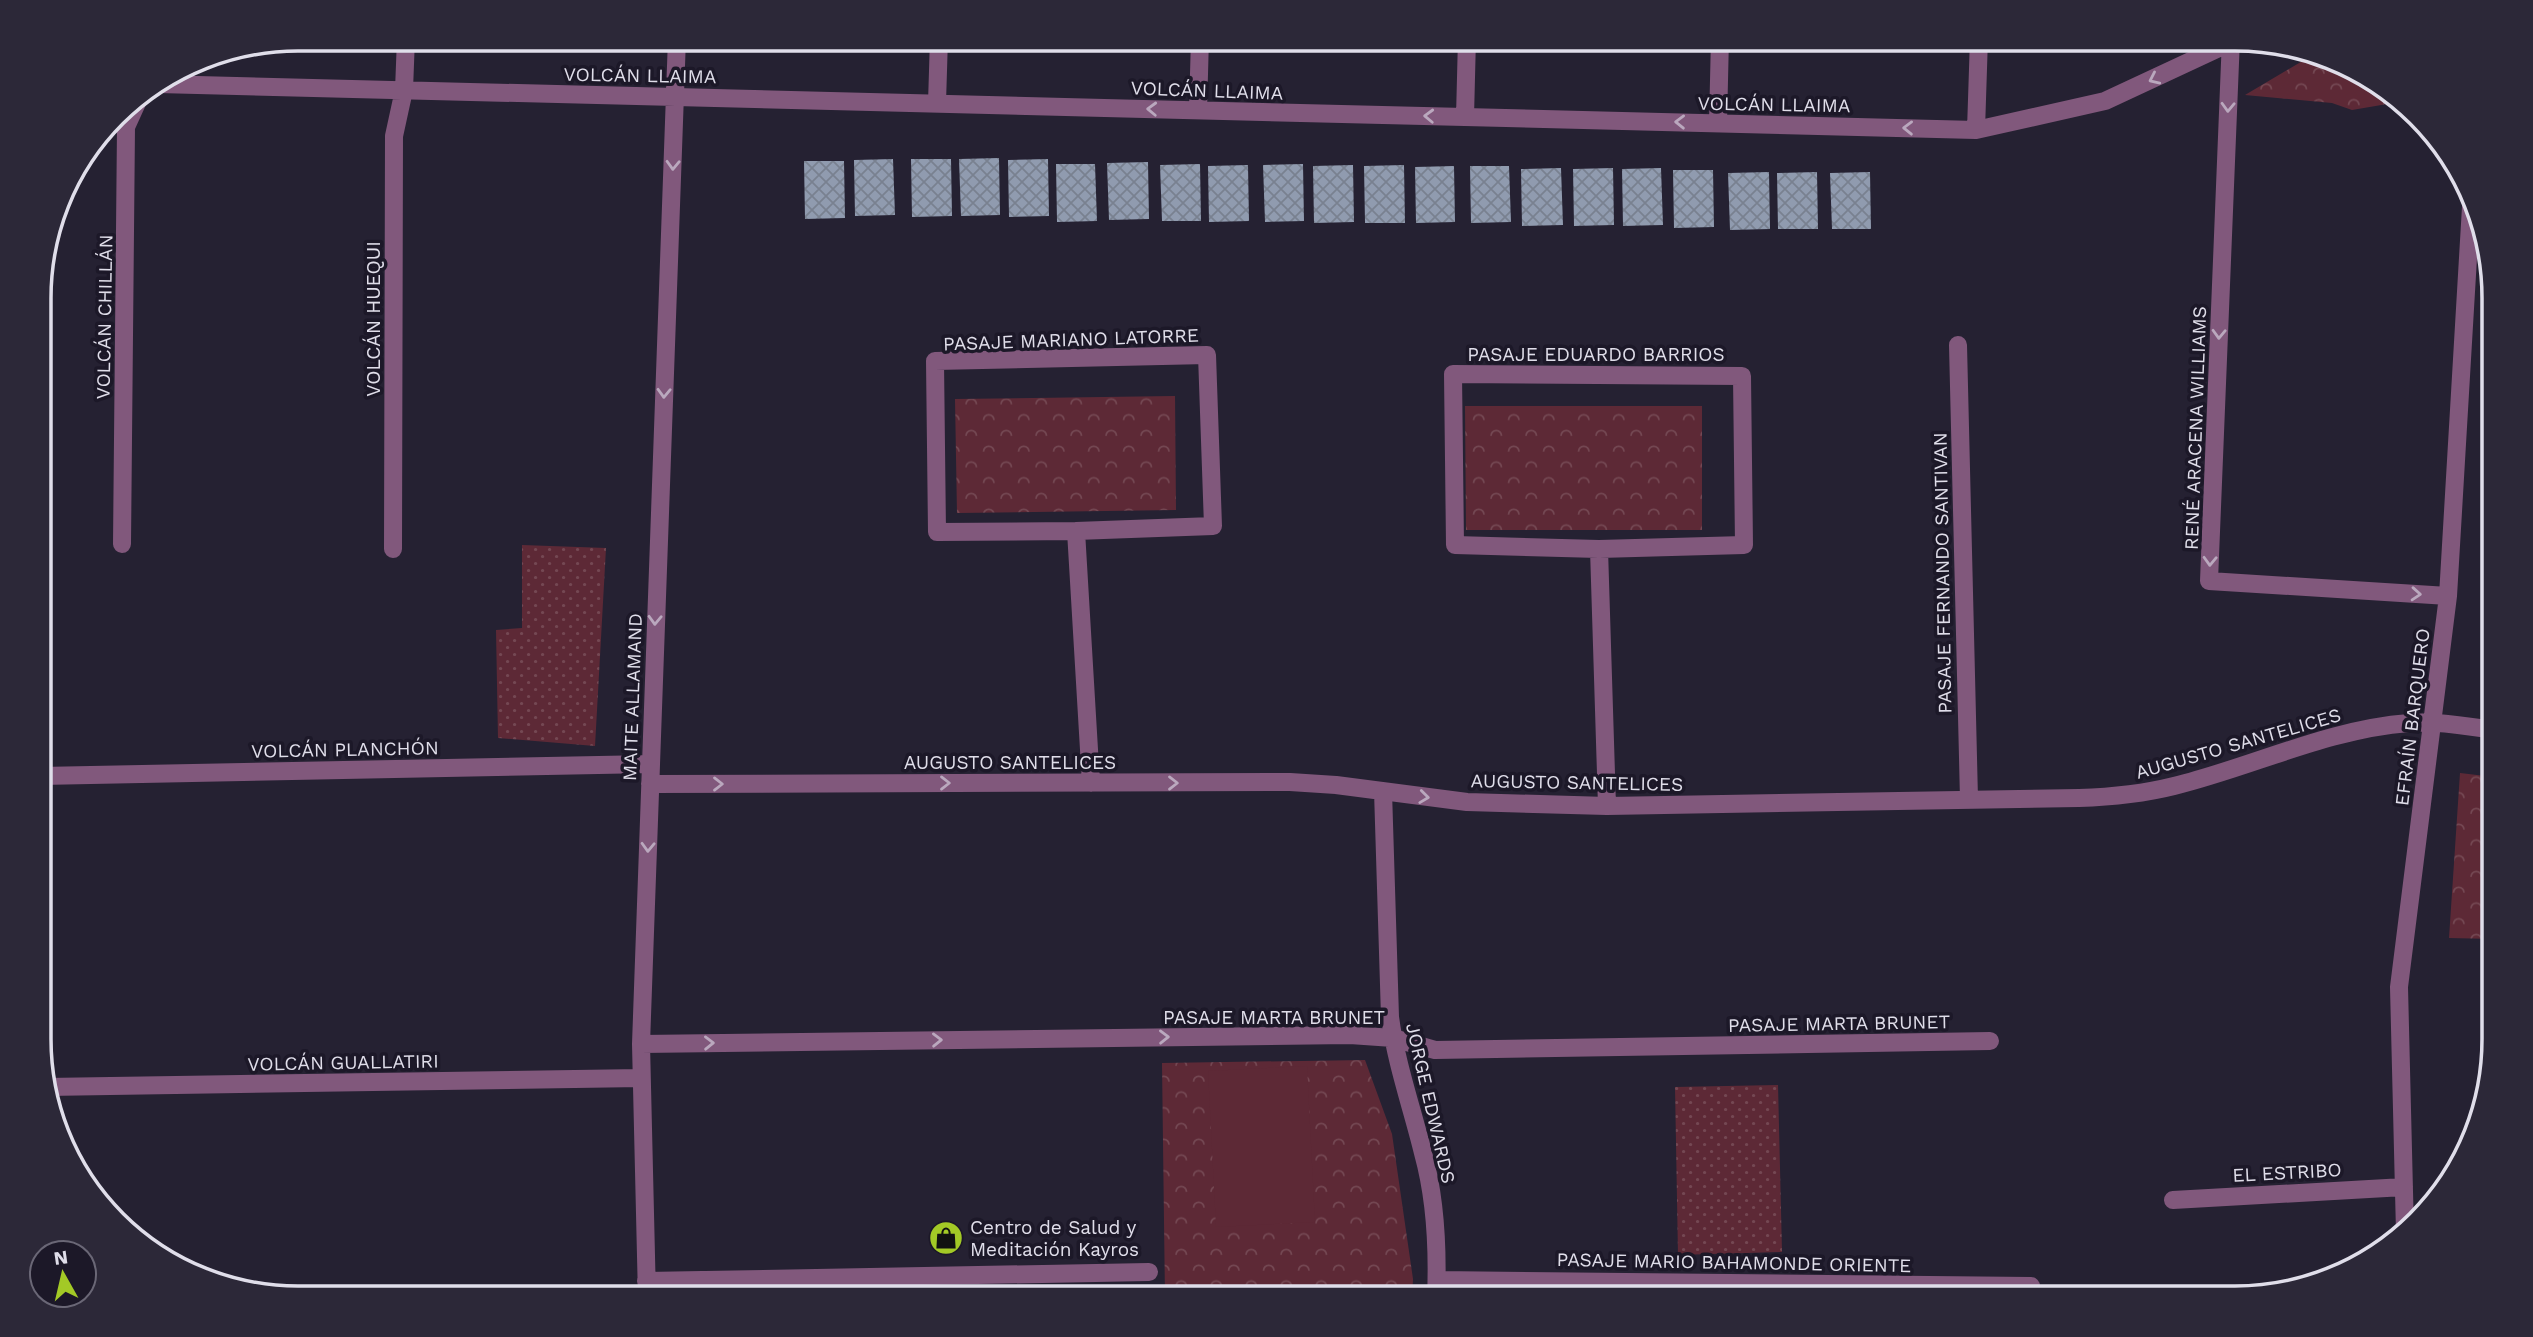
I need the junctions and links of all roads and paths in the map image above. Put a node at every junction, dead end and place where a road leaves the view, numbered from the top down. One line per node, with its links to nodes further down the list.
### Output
1 (406, 51): 11 (street, VOLCÁN HUEQUI)
2 (677, 51): 12 (street, MAITE ALLAMAND)
3 (939, 51): 13 (street)
4 (1200, 51): 14 (street)
5 (1467, 51): 16 (street)
6 (1720, 51): 17 (street)
7 (1979, 51): 18 (street)
8 (2210, 51): 18 (street, VOLCÁN LLAIMA, one-way to 18)
9 (2233, 51): 25 (street, RENÉ ARACENA WILLIAMS, one-way to 25)
10 (173, 84): 11 (street, VOLCÁN LLAIMA)
11 (404, 90): 12 (street, VOLCÁN LLAIMA); 23 (street, VOLCÁN HUEQUI)
12 (676, 97): 13 (street, VOLCÁN LLAIMA); 28 (street, MAITE ALLAMAND, one-way to 28)
13 (937, 103): 14 (street, VOLCÁN LLAIMA, one-way to 13)
14 (1198, 110): 16 (street, VOLCÁN LLAIMA, one-way to 14)
15 (131, 115): 22 (street, VOLCÁN CHILLÁN)
16 (1465, 117): 17 (street, VOLCÁN LLAIMA, one-way to 16)
17 (1718, 123): 18 (street, VOLCÁN LLAIMA, one-way to 17)
18 (1976, 130)
19 (2470, 222): 25 (street, EFRAÍN BARQUERO)
20 (1958, 345): 33 (street, PASAJE FERNANDO SANTIVAN)
21 (1076, 531): 21 (street, PASAJE MARIANO LATORRE); 30 (street)
22 (122, 544)
23 (393, 549)
24 (1599, 549): 24 (street, PASAJE EDUARDO BARRIOS); 34 (street)
25 (2448, 596): 26 (street, EFRAÍN BARQUERO)
26 (2434, 722): 27 (street, AUGUSTO SANTELICES); 33 (street, AUGUSTO SANTELICES); 40 (street, EFRAÍN BARQUERO)
27 (2482, 728)
28 (650, 765): 29 (street, VOLCÁN PLANCHÓN); 31 (street, MAITE ALLAMAND)
29 (51, 776)
30 (1091, 783): 31 (street, AUGUSTO SANTELICES, one-way to 30); 32 (street, AUGUSTO SANTELICES, one-way to 32)
31 (650, 785): 37 (street, MAITE ALLAMAND, one-way to 37)
32 (1382, 791): 34 (street, AUGUSTO SANTELICES, one-way to 34); 35 (street, JORGE EDWARDS)
33 (1969, 799): 34 (street, AUGUSTO SANTELICES)
34 (1607, 806)
35 (1393, 1038): 36 (street, PASAJE MARTA BRUNET); 37 (street, PASAJE MARTA BRUNET, one-way to 35); 46 (street, JORGE EDWARDS)
36 (1990, 1041)
37 (641, 1044): 38 (street, MAITE ALLAMAND)
38 (641, 1078): 39 (street, VOLCÁN GUALLATIRI); 44 (street, MAITE ALLAMAND)
39 (55, 1087)
40 (2404, 1187): 41 (street, EL ESTRIBO); 42 (street, EFRAÍN BARQUERO)
41 (2173, 1200)
42 (2405, 1219)
43 (1149, 1272): 45 (street)
44 (646, 1286)
45 (758, 1286)
46 (1436, 1286)

